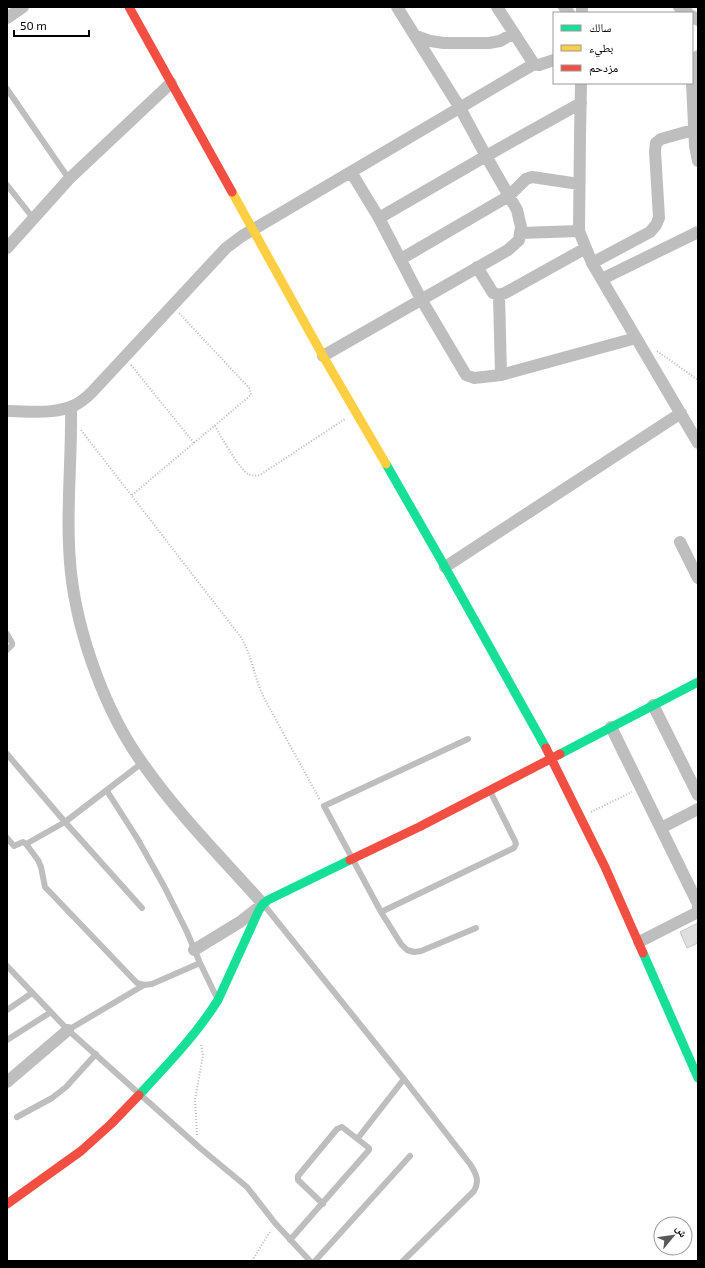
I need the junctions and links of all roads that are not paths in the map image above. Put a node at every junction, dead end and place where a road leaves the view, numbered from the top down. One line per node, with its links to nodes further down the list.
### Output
1 (23, 7): 5 (street)
2 (129, 7): 12 (main road)
3 (397, 7): 7 (street)
4 (498, 7): 6 (street)
5 (7, 18)
6 (514, 33): 7 (street); 10 (street)
7 (416, 36): 17 (street)
8 (696, 57): 11 (street)
9 (553, 60): 10 (street)
10 (534, 64): 17 (street)
11 (693, 76)
12 (171, 83): 22 (street); 28 (main road)
13 (581, 84): 16 (street)
14 (692, 84): 18 (street)
15 (7, 89): 22 (lane)
16 (581, 103): 19 (street); 23 (street)
17 (460, 108): 19 (street); 21 (street)
18 (693, 130): 20 (street); 35 (street)
19 (486, 156): 25 (street); 27 (street)
20 (698, 161)
21 (351, 172): 27 (street); 28 (street)
22 (68, 179): 26 (street)
23 (579, 184): 25 (street); 29 (street)
24 (7, 185): 26 (lane)
25 (509, 196): 31 (street); 34 (street)
26 (33, 218): 32 (street)
27 (379, 218): 34 (street)
28 (252, 229): 41 (main road); 44 (street)
29 (579, 231): 31 (street); 33 (street)
30 (698, 232): 37 (street)
31 (520, 233): 36 (street)
32 (7, 248)
33 (586, 248): 35 (street); 38 (street)
34 (401, 259): 39 (street)
35 (592, 263): 37 (street)
36 (477, 268): 38 (street); 39 (street)
37 (602, 280): 40 (street)
38 (499, 295): 42 (street)
39 (421, 299): 41 (street); 42 (street)
40 (636, 338): 42 (street); 45 (street)
41 (323, 356): 48 (main road)
42 (501, 375)
43 (7, 411): 44 (street)
44 (71, 412): 58 (street)
45 (681, 412): 46 (street); 48 (street)
46 (698, 443)
47 (680, 542): 49 (street)
48 (445, 567): 57 (main road)
49 (698, 578)
50 (7, 634): 51 (lane)
51 (7, 650)
52 (698, 682): 53 (main road)
53 (653, 706): 54 (main road); 61 (street)
54 (611, 727): 57 (main road); 64 (street)
55 (468, 739): 67 (lane)
56 (7, 754): 63 (lane)
57 (551, 758): 59 (main road); 73 (main road)
58 (142, 763): 60 (lane); 68 (street)
59 (489, 790): 67 (main road); 71 (lane)
60 (107, 791): 63 (lane); 74 (lane)
61 (698, 795)
62 (698, 809): 64 (street)
63 (65, 822): 66 (lane); 69 (lane)
64 (660, 828): 70 (street)
65 (7, 838): 66 (lane)
66 (26, 844): 78 (lane)
67 (352, 860): 68 (main road); 71 (lane)
68 (263, 904): 74 (street); 80 (main road); 87 (lane)
69 (142, 908)
70 (698, 909): 73 (street)
71 (381, 912): 72 (lane)
72 (476, 928)
73 (639, 942): 86 (main road)
74 (194, 950): 75 (lane)
75 (200, 963): 78 (lane); 80 (lane)
76 (7, 966): 77 (lane)
77 (9, 973): 79 (lane)
78 (144, 985): 83 (lane)
79 (32, 993): 81 (lane); 82 (lane)
80 (218, 1000): 89 (main road)
81 (7, 1010)
82 (51, 1012): 83 (lane); 84 (lane)
83 (68, 1030): 85 (lane); 88 (street)
84 (7, 1040)
85 (96, 1054): 89 (lane); 90 (lane)
86 (698, 1078)
87 (404, 1079): 91 (lane); 98 (lane)
88 (7, 1082)
89 (141, 1094): 93 (main road); 95 (lane)
90 (17, 1117)
91 (358, 1138): 94 (lane); 94 (lane)
92 (410, 1156): 97 (lane)
93 (7, 1204)
94 (323, 1204): 95 (lane)
95 (290, 1240): 96 (lane)
96 (310, 1261)
97 (315, 1261)
98 (403, 1261)

